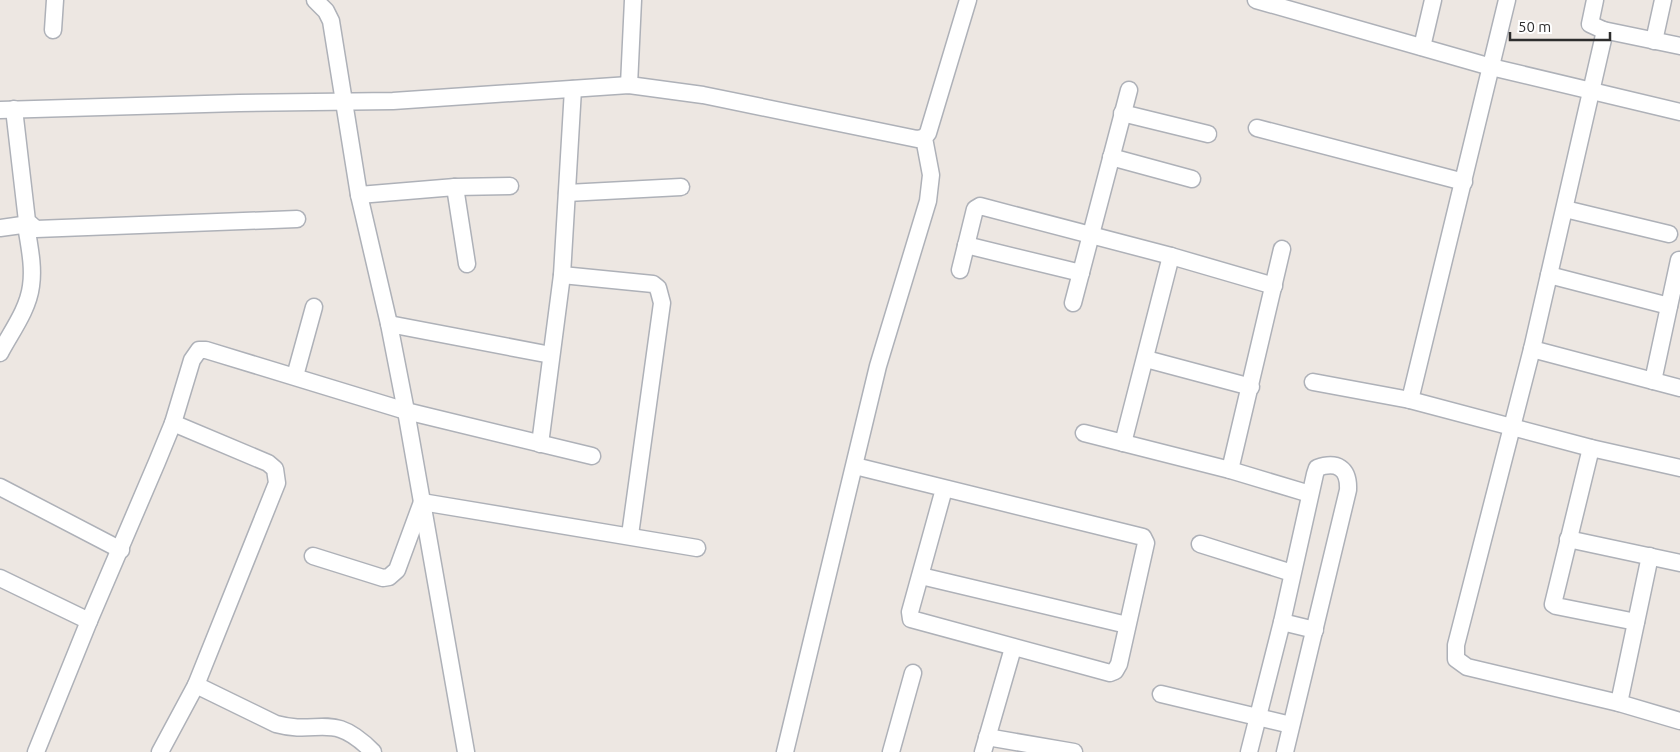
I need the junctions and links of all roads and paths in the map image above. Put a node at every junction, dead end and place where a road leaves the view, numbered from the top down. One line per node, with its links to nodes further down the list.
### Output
1 (55, 0): 10 (street)
2 (315, 0): 20 (street)
3 (633, 0): 16 (street)
4 (968, 0): 26 (street)
5 (1256, 0): 14 (street)
6 (1433, 0): 14 (street)
7 (1507, 0): 15 (street)
8 (1595, 0): 11 (street)
9 (1663, 0): 12 (street)
10 (53, 30)
11 (1604, 30): 12 (street); 19 (street)
12 (1654, 41): 13 (street)
13 (1680, 46)
14 (1422, 47): 15 (street)
15 (1491, 66): 19 (street); 29 (street)
16 (629, 85): 17 (street); 26 (street)
17 (573, 89): 20 (street); 33 (street)
18 (1129, 90): 23 (street)
19 (1591, 92): 22 (street); 35 (street)
20 (344, 102): 21 (street); 34 (street)
21 (7, 110): 37 (street)
22 (1680, 112)
23 (1122, 113): 25 (street); 27 (street)
24 (1256, 128): 29 (street)
25 (1208, 134)
26 (924, 138): 75 (street)
27 (1111, 157): 28 (street); 39 (street)
28 (1192, 179)
29 (1464, 182): 66 (street)
30 (510, 186): 32 (street)
31 (681, 187): 33 (street)
32 (455, 188): 34 (street); 45 (street)
33 (567, 193): 48 (street)
34 (359, 195): 56 (street)
35 (1565, 209): 40 (street); 49 (street)
36 (297, 219): 37 (street)
37 (28, 225): 38 (street); 54 (street)
38 (0, 228)
39 (1091, 234): 41 (street); 43 (street); 47 (street)
40 (1668, 234)
41 (966, 245): 46 (street); 47 (street)
42 (1282, 249): 50 (street)
43 (1171, 256): 50 (street); 60 (street)
44 (1678, 260): 52 (street)
45 (467, 264)
46 (960, 270)
47 (1081, 273): 51 (street)
48 (562, 275): 59 (street); 82 (street)
49 (1549, 276): 52 (street); 57 (street)
50 (1274, 286): 64 (street)
51 (1073, 303)
52 (1669, 306): 62 (street)
53 (314, 307): 61 (street)
54 (17, 321): 55 (street); 58 (street)
55 (0, 324)
56 (389, 324): 59 (street); 67 (street)
57 (1532, 349): 62 (street); 69 (street)
58 (0, 353)
59 (551, 355): 72 (street)
60 (1146, 360): 64 (street); 71 (street)
61 (296, 376): 67 (street); 68 (street)
62 (1652, 381): 65 (street)
63 (1313, 382): 66 (street)
64 (1250, 387): 77 (street)
65 (1680, 388)
66 (1410, 400): 69 (street)
67 (406, 411): 72 (street); 81 (street)
68 (172, 423): 86 (street); 100 (street)
69 (1510, 427): 73 (street); 102 (street)
70 (1084, 433): 71 (street)
71 (1122, 442): 77 (street)
72 (540, 444): 74 (street)
73 (1591, 448): 76 (street); 83 (street)
74 (592, 456)
75 (855, 466): 79 (street); 111 (street)
76 (1680, 468)
77 (1230, 470): 80 (street)
78 (0, 486): 86 (street)
79 (944, 489): 91 (street); 96 (street)
80 (1310, 494): 90 (street); 97 (street)
81 (422, 502): 82 (street); 87 (street); 110 (street)
82 (630, 535): 85 (street)
83 (1568, 538): 88 (street); 95 (street)
84 (1200, 544): 90 (street)
85 (698, 548)
86 (121, 550): 93 (street)
87 (313, 556)
88 (1650, 556): 89 (street); 95 (street)
89 (1680, 563)
90 (1292, 573): 94 (street)
91 (921, 576): 96 (street); 98 (street)
92 (0, 578): 93 (street)
93 (88, 621): 107 (street)
94 (1282, 622): 97 (street); 103 (street)
95 (1636, 622): 102 (street)
96 (1127, 625): 98 (street)
97 (1315, 630): 105 (street)
98 (1013, 648): 106 (street)
99 (913, 673): 112 (street)
100 (196, 685): 108 (street); 109 (street)
101 (1161, 694): 103 (street)
102 (1619, 703): 104 (street)
103 (1256, 717): 105 (street); 114 (street)
104 (1680, 721)
105 (1291, 725): 115 (street)
106 (985, 744): 113 (street)
107 (41, 750)
108 (160, 752)
109 (373, 752)
110 (466, 752)
111 (785, 752)
112 (890, 752)
113 (1074, 752)
114 (1249, 752)
115 (1285, 752)

